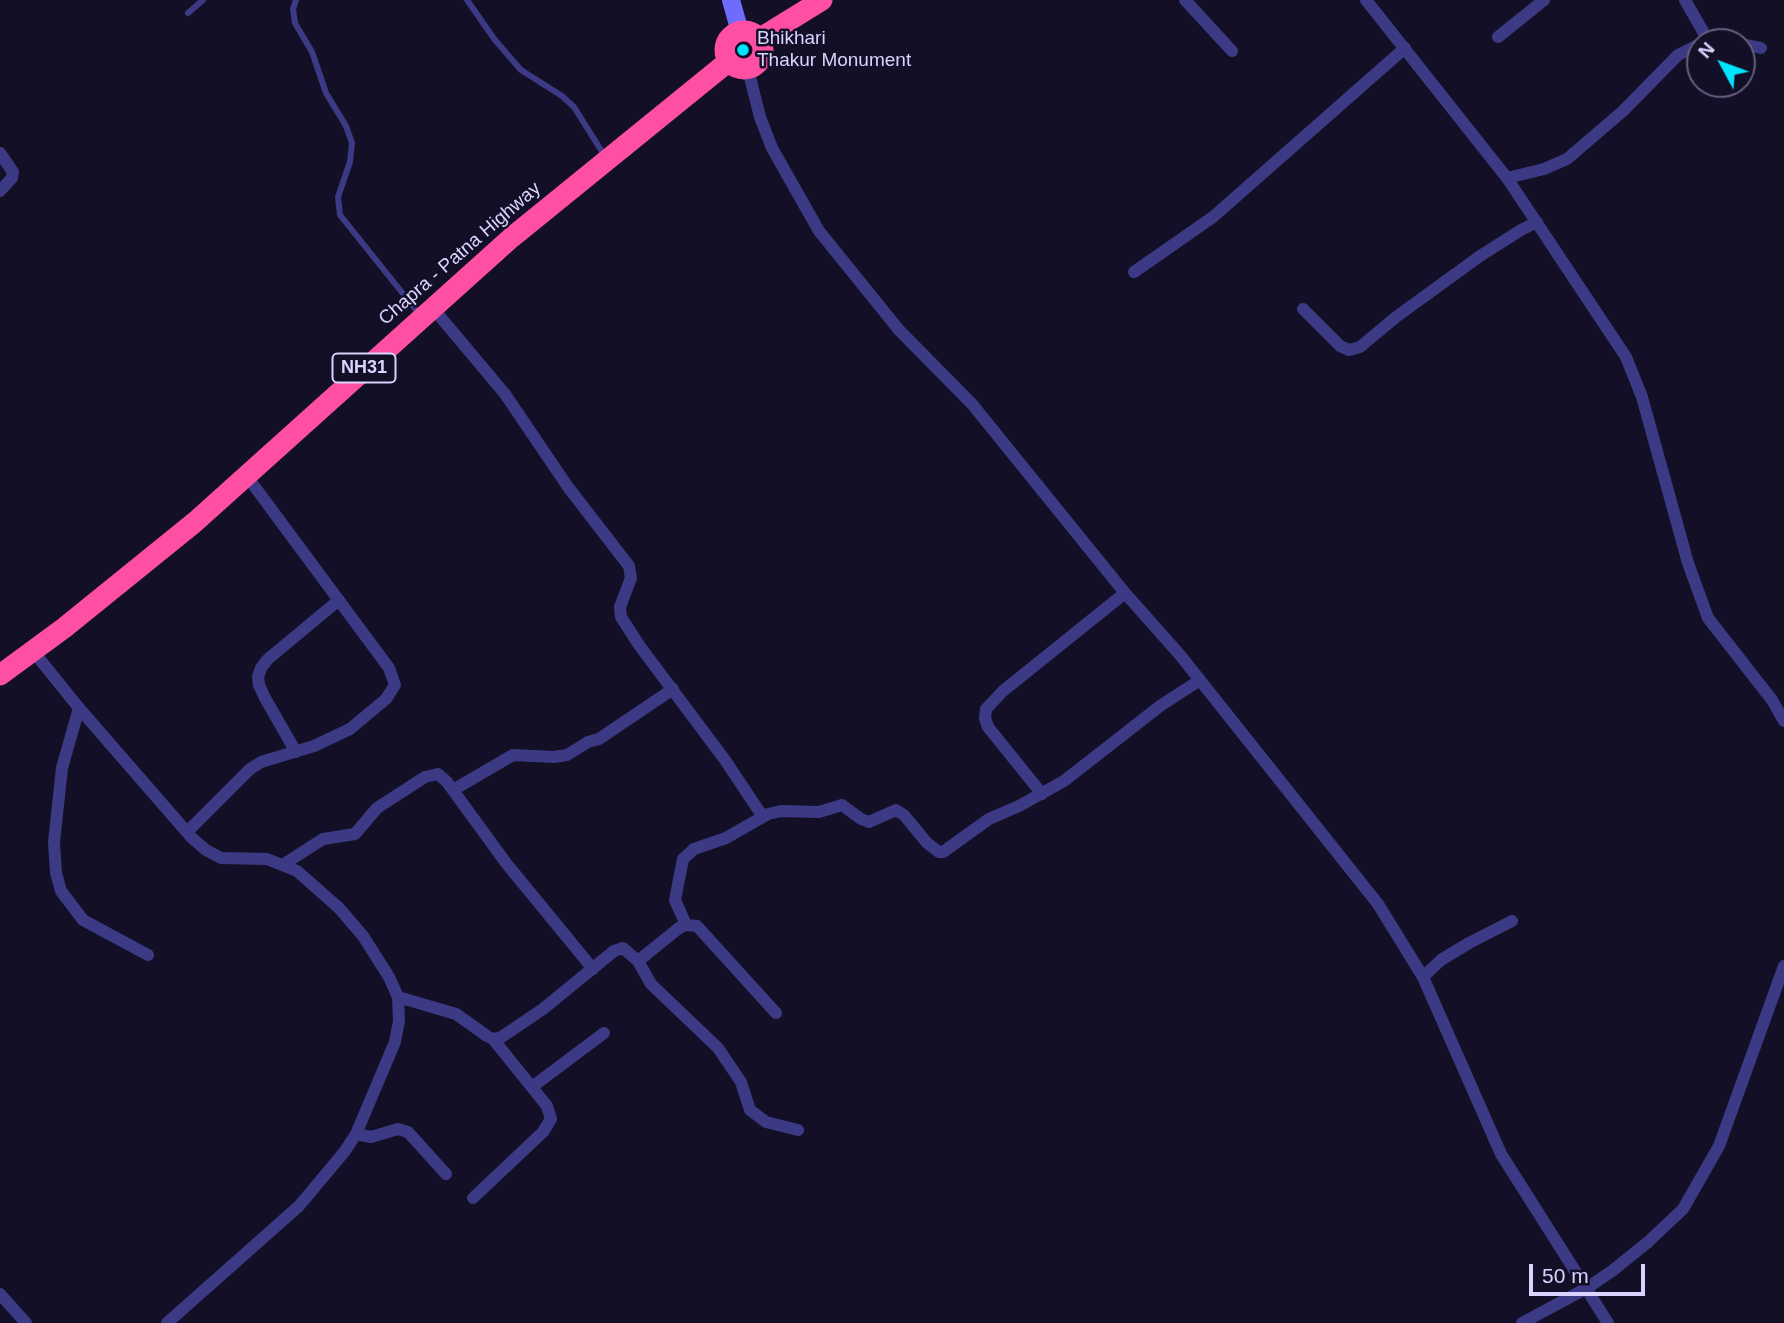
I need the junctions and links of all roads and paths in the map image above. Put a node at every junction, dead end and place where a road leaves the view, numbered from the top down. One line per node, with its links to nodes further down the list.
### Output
1 (203, 0): 10 (lane)
2 (296, 0): 27 (lane)
3 (467, 0): 21 (lane)
4 (731, 0): 12 (street)
5 (822, 0): 12 (highway)
6 (1185, 0): 17 (street)
7 (1366, 0): 15 (street)
8 (1544, 0): 13 (street)
9 (1685, 0): 11 (street)
10 (188, 13)
11 (1701, 28)
12 (750, 35): 19 (highway); 19 (highway, NH31)
13 (1498, 37)
14 (1756, 47): 16 (street)
15 (1405, 48): 22 (street); 25 (street)
16 (1761, 48)
17 (1232, 51)
18 (1686, 51): 22 (street)
19 (738, 65): 21 (highway, Chapra - Patna Highway / NH31); 29 (street)
20 (0, 153): 23 (street)
21 (607, 159): 27 (highway, Chapra - Patna Highway / NH31)
22 (1507, 178): 24 (street)
23 (0, 191)
24 (1537, 222): 26 (street); 36 (street)
25 (1134, 272)
26 (1303, 310)
27 (427, 311): 28 (highway, Chapra - Patna Highway / NH31); 34 (street)
28 (246, 475): 30 (street); 31 (highway, Chapra - Patna Highway / NH31)
29 (1125, 593): 33 (street); 39 (street)
30 (339, 600): 37 (street); 37 (street)
31 (33, 651): 32 (highway, Chapra - Patna Highway / NH31); 35 (street)
32 (0, 674)
33 (1200, 680): 39 (street); 49 (street)
34 (673, 689): 38 (street); 40 (street)
35 (79, 708): 41 (street); 45 (street)
36 (1784, 721)
37 (296, 752): 41 (street)
38 (453, 790): 42 (street); 48 (street)
39 (1042, 794): 40 (street)
40 (763, 817): 44 (street)
41 (187, 832): 42 (street)
42 (284, 864): 50 (street)
43 (1513, 921): 49 (street)
44 (686, 925): 46 (street); 51 (street)
45 (148, 955)
46 (638, 961): 48 (street); 55 (street)
47 (1784, 966): 59 (street)
48 (593, 969): 53 (street)
49 (1423, 977): 59 (street)
50 (398, 997): 53 (street); 56 (street)
51 (776, 1013)
52 (604, 1033): 54 (street)
53 (493, 1039): 54 (street)
54 (532, 1087): 58 (street)
55 (798, 1130)
56 (356, 1134): 57 (street); 62 (street)
57 (446, 1174)
58 (473, 1198)
59 (1587, 1288): 63 (street); 64 (street)
60 (0, 1294): 61 (street)
61 (26, 1323)
62 (167, 1323)
63 (1522, 1323)
64 (1608, 1323)

